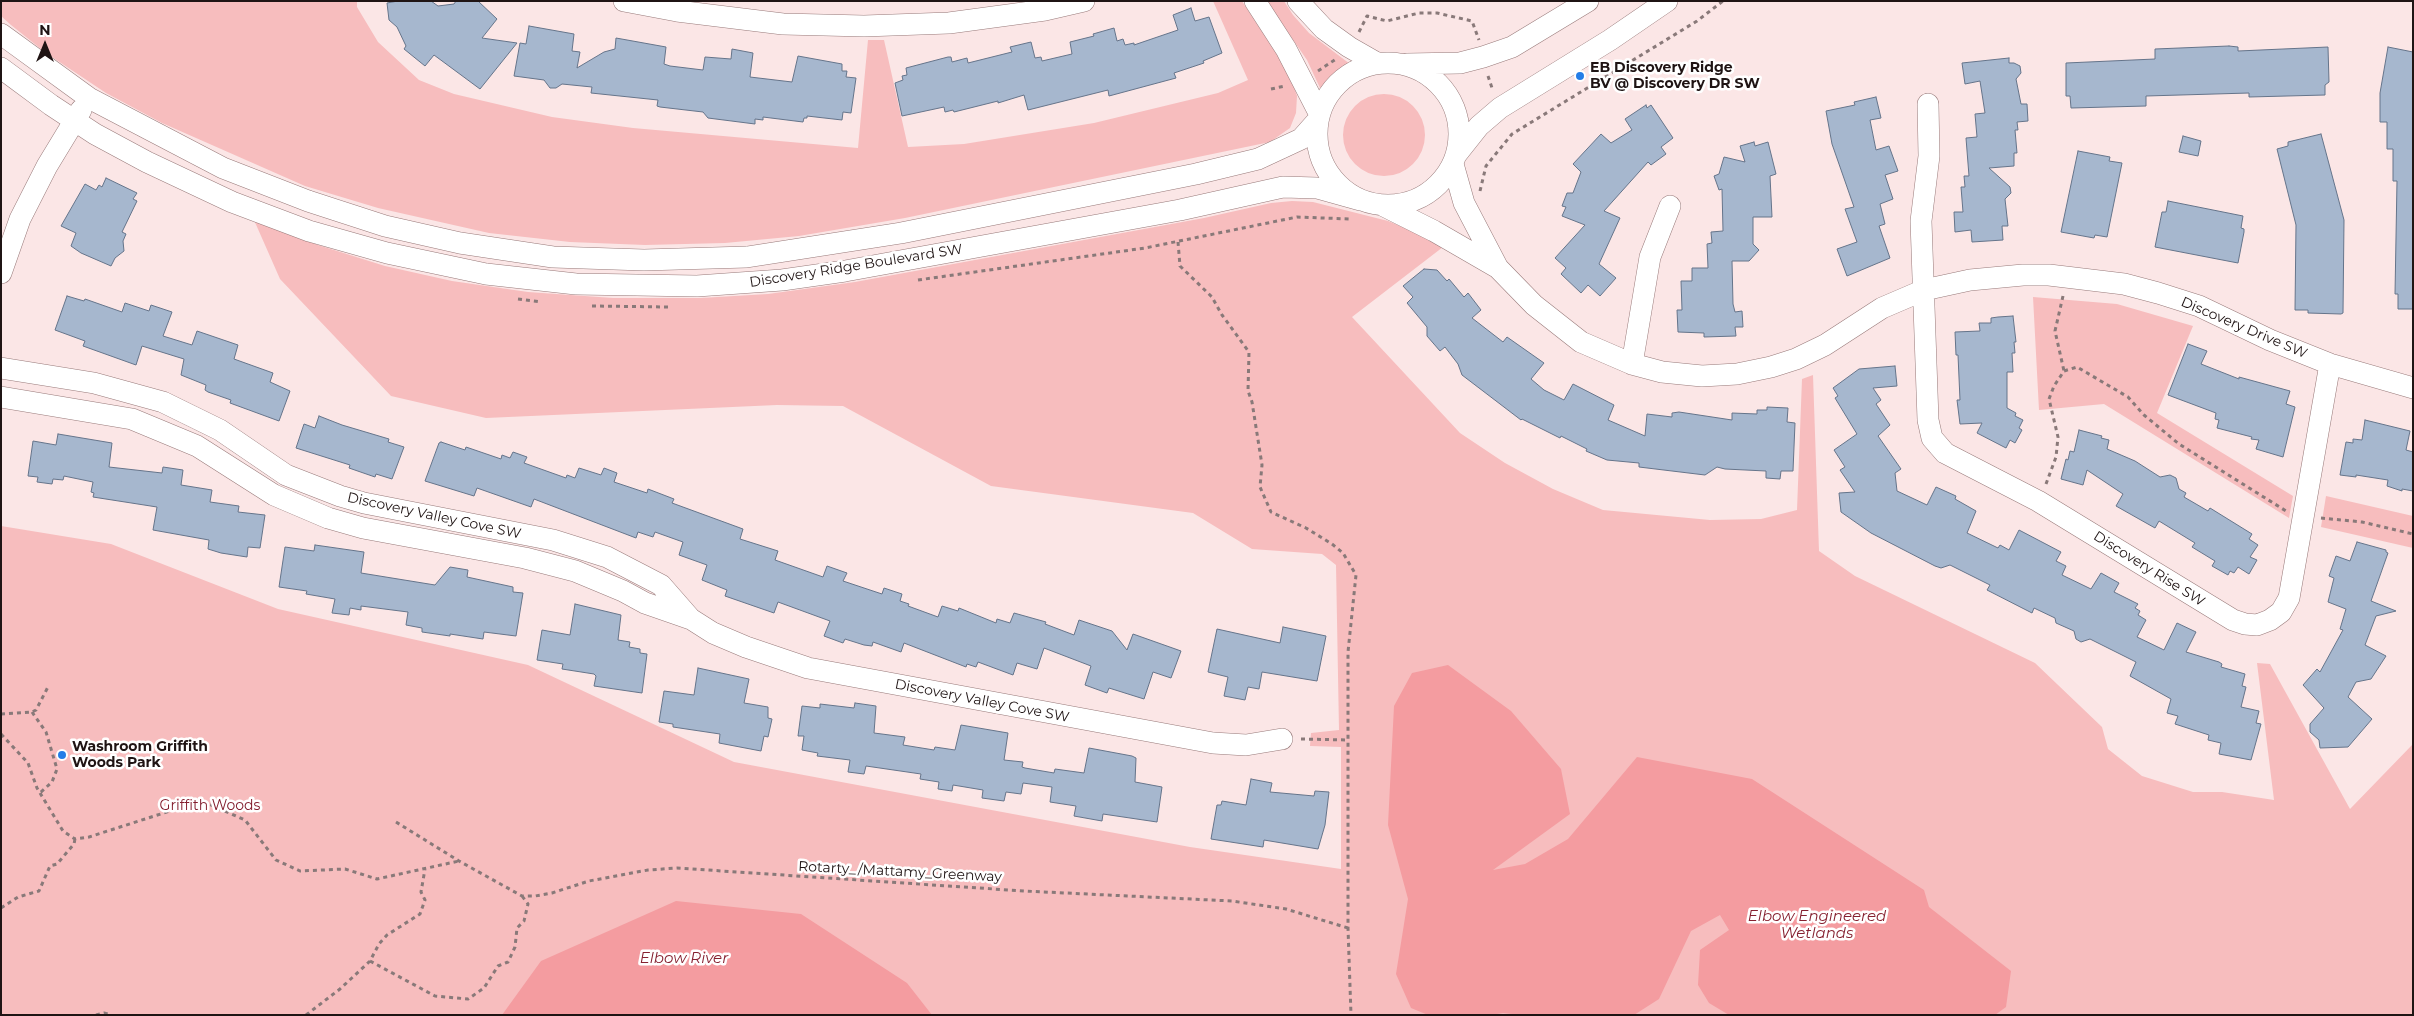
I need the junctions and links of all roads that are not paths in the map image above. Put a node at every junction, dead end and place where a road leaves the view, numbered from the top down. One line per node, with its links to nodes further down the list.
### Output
1 (624, 1): 2 (street)
2 (1084, 1)
3 (1255, 1): 13 (street)
4 (1298, 1): 8 (street)
5 (1588, 1): 9 (street)
6 (1667, 1): 15 (street)
7 (1, 34): 11 (street, Discovery Ridge Boulevard SW)
8 (1377, 63): 9 (street); 13 (street)
9 (1404, 64): 15 (street)
10 (1, 68): 14 (street, Discovery Ridge Boulevard SW)
11 (89, 98): 13 (street, Discovery Ridge Boulevard SW); 14 (street)
12 (1928, 104): 21 (street, Discovery Rise SW)
13 (1318, 117): 16 (street)
14 (74, 121): 16 (street, Discovery Ridge Boulevard SW); 20 (street)
15 (1454, 160): 17 (street); 19 (street, Discovery Drive SW)
16 (1360, 200): 17 (street)
17 (1384, 206): 19 (street, Discovery Drive SW)
18 (1670, 206): 22 (street)
19 (1498, 268): 22 (street, Discovery Drive SW)
20 (1, 273)
21 (1924, 290): 22 (street, Discovery Drive SW); 23 (street, Discovery Drive SW); 23 (street, Discovery Rise SW)
22 (1632, 364)
23 (2330, 364): 25 (street, Discovery Drive SW)
24 (1, 368): 27 (street, Discovery Valley Cove SW)
25 (2413, 388)
26 (1, 398): 27 (street, Discovery Valley Cove SW)
27 (691, 619): 28 (street, Discovery Valley Cove SW)
28 (1282, 739)

